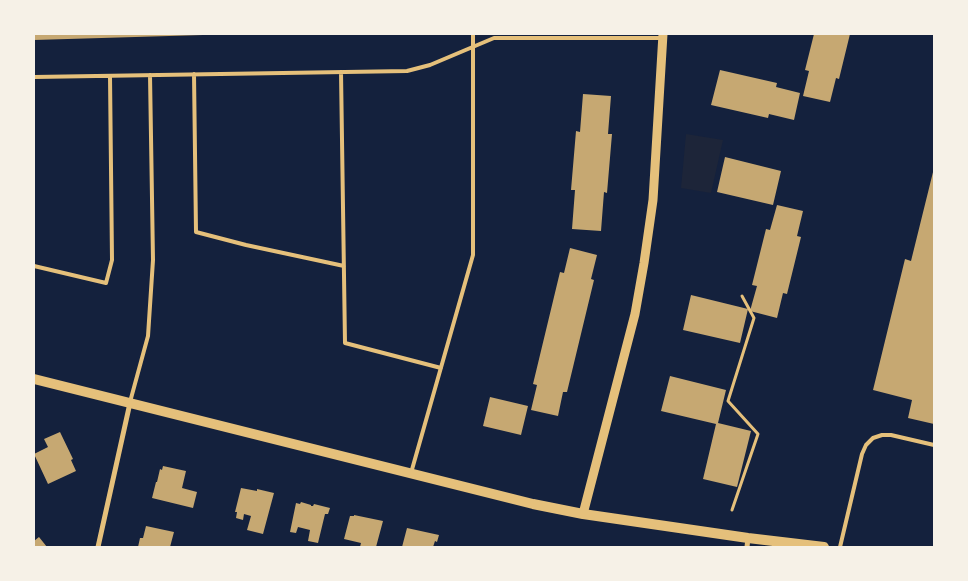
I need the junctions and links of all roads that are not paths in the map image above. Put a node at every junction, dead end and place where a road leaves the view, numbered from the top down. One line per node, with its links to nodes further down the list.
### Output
1 (472, 34): 3 (lane)
2 (663, 36): 3 (lane); 16 (street)
3 (473, 46): 4 (lane); 11 (lane)
4 (341, 72): 5 (lane); 10 (lane)
5 (194, 74): 6 (lane); 10 (lane)
6 (150, 75): 7 (lane); 13 (lane)
7 (110, 76): 8 (lane); 9 (lane)
8 (34, 77)
9 (34, 266)
10 (344, 266): 11 (lane)
11 (441, 368): 15 (lane)
12 (34, 379): 13 (main road)
13 (130, 402): 15 (main road); 18 (street)
14 (934, 445): 20 (lane)
15 (411, 473): 16 (main road)
16 (583, 514): 17 (main road)
17 (747, 543): 19 (main road)
18 (98, 547)
19 (824, 547)
20 (840, 547)

